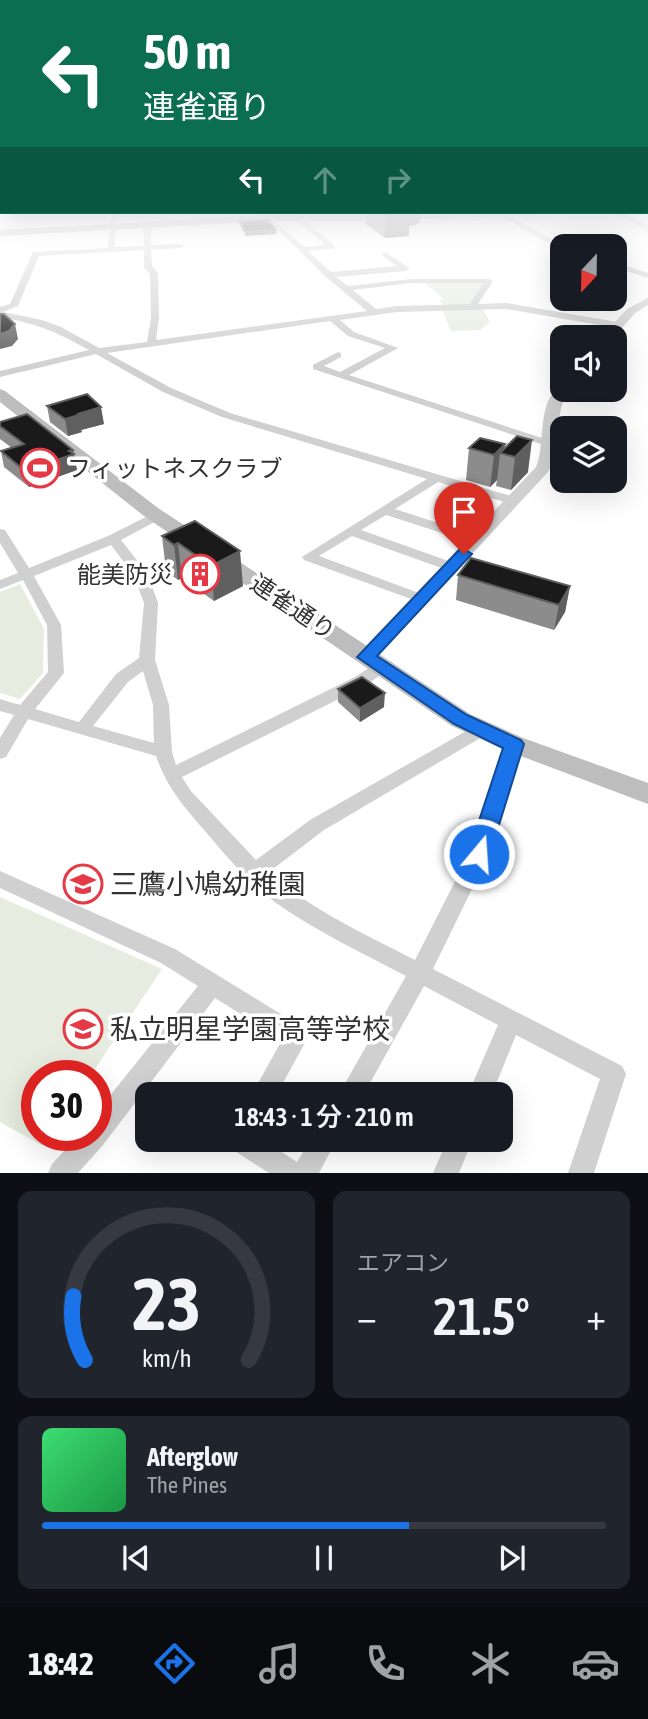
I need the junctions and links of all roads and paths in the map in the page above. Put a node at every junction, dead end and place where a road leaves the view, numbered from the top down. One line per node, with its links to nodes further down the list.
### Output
1 (33, 261): 14 (street)
2 (147, 261): 17 (street)
3 (315, 261): 7 (street)
4 (395, 261): 5 (street)
5 (404, 268): 7 (street); 9 (street)
6 (627, 269): 8 (street)
7 (329, 275): 10 (street)
8 (648, 276)
9 (421, 280): 10 (street); 12 (street)
10 (345, 289): 13 (street)
11 (648, 301): 16 (street)
12 (473, 306): 13 (street); 16 (street)
13 (373, 311): 15 (street)
14 (0, 312): 18 (street)
15 (331, 317): 17 (street); 21 (street)
16 (617, 325)
17 (151, 343): 18 (street)
18 (97, 351): 20 (street); 25 (street)
19 (338, 355): 21 (street)
20 (0, 374)
21 (341, 375): 24 (street)
22 (0, 394): 28 (main road, 連雀通り)
23 (555, 402): 24 (street)
24 (547, 443): 26 (street)
25 (435, 479): 26 (street); 27 (street)
26 (514, 501): 32 (street)
27 (385, 510): 29 (street); 32 (street)
28 (156, 516): 31 (street); 38 (main road, 連雀通り)
29 (351, 531): 33 (street); 36 (street)
30 (0, 533): 34 (street)
31 (113, 540): 34 (street); 37 (street)
32 (476, 540): 33 (street)
33 (452, 567): 36 (street)
34 (27, 574): 35 (street); 40 (street)
35 (0, 585)
36 (422, 599): 38 (street)
37 (147, 660): 41 (street); 44 (street)
38 (374, 662): 42 (main road, 連雀通り); 46 (street)
39 (0, 705): 40 (street)
40 (23, 713): 41 (street); 45 (street)
41 (82, 729): 44 (street)
42 (481, 730): 43 (main road, 連雀通り); 48 (street)
43 (514, 744): 47 (main road, 連雀通り); 50 (street)
44 (163, 751): 46 (street)
45 (0, 753)
46 (171, 775): 48 (street)
47 (648, 794)
48 (254, 872): 50 (street)
49 (0, 879): 51 (street)
50 (419, 974): 52 (street); 54 (street)
51 (213, 984): 53 (street); 56 (street)
52 (510, 1022): 55 (street); 65 (street)
53 (271, 1082)
54 (358, 1082)
55 (485, 1082)
56 (112, 1112)
57 (80, 1151): 61 (street)
58 (259, 1152): 62 (street)
59 (317, 1152): 63 (street)
60 (455, 1152): 64 (street)
61 (61, 1173)
62 (291, 1173)
63 (305, 1173)
64 (446, 1173)
65 (581, 1173)

